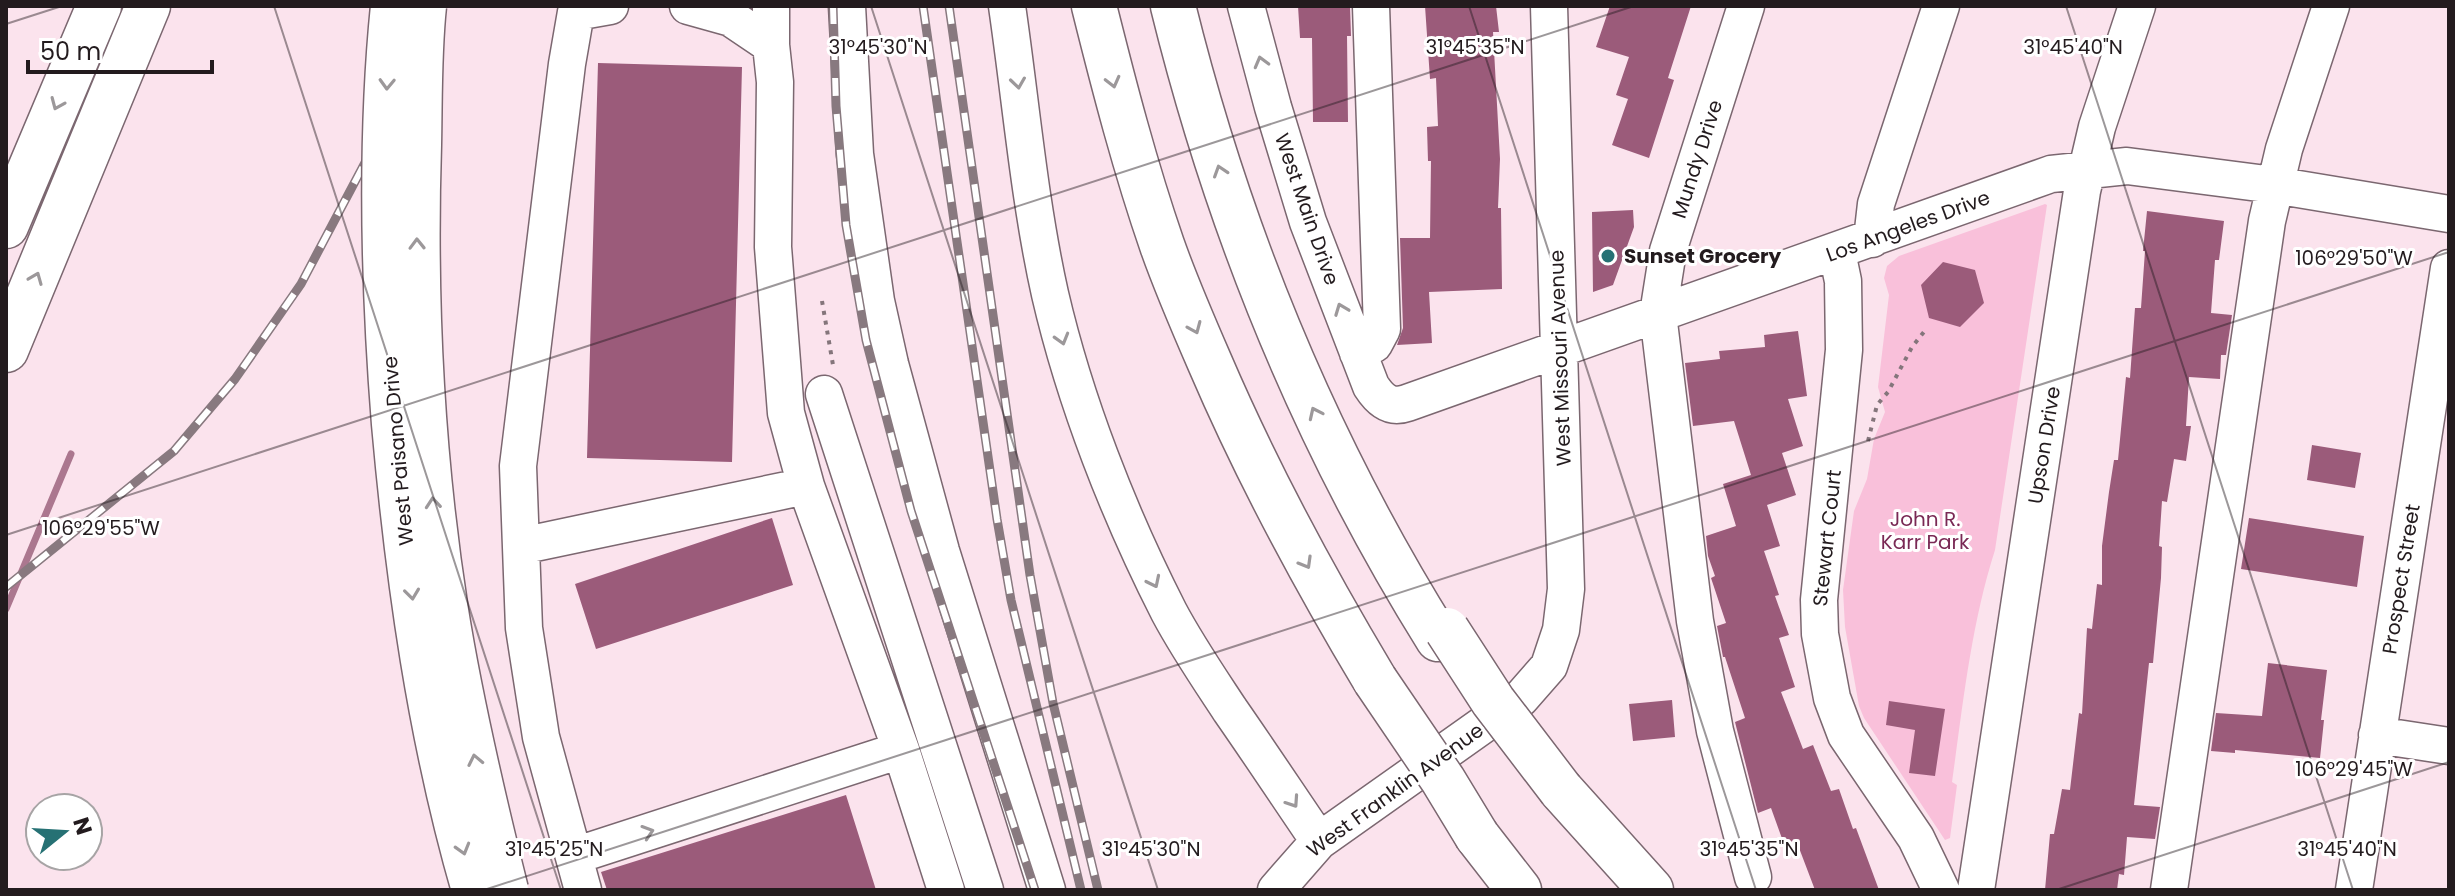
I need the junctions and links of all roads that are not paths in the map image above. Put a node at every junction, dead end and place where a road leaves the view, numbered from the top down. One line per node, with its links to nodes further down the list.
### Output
1 (99, 6): 23 (main road, one-way to 23)
2 (148, 6): 29 (main road, one-way to 2)
3 (393, 6): 43 (main road, West Paisano Drive, one-way to 43, bridge)
4 (424, 6): 44 (main road, West Paisano Drive, one-way to 4, bridge)
5 (688, 6): 19 (street)
6 (771, 6): 19 (street)
7 (847, 6): 47 (street)
8 (1007, 6): 40 (street, one-way to 40)
9 (1094, 6): 49 (main road, one-way to 49, bridge)
10 (1173, 6): 39 (main road, one-way to 10)
11 (1246, 6): 30 (street, West Main Drive, one-way to 11)
12 (1371, 6): 30 (street)
13 (1549, 6): 28 (street, West Missouri Avenue)
14 (1746, 6): 27 (street, Mundy Drive)
15 (1941, 6): 24 (street)
16 (2137, 6): 20 (street, Upson Drive)
17 (2331, 6): 21 (street)
18 (588, 8): 34 (street)
19 (771, 45): 33 (street)
20 (2087, 169): 21 (street, Los Angeles Drive); 24 (street, Los Angeles Drive); 53 (street, Upson Drive)
21 (2274, 185): 22 (street, Los Angeles Drive); 54 (street)
22 (2449, 214)
23 (6, 226)
24 (1872, 239): 25 (street, Los Angeles Drive)
25 (1837, 252): 27 (street, Los Angeles Drive); 52 (street, Stewart Court)
26 (2449, 268): 36 (street, Prospect Street)
27 (1658, 314): 28 (street, Los Angeles Drive); 42 (street, Mundy Drive)
28 (1560, 348): 32 (street, Los Angeles Drive); 35 (street, West Missouri Avenue)
29 (6, 350)
30 (1358, 353): 32 (street, West Main Drive)
31 (824, 394): 46 (street)
32 (1386, 403)
33 (806, 486): 34 (street); 38 (street)
34 (521, 546): 41 (street)
35 (1521, 698): 40 (street, West Franklin Avenue)
36 (2377, 735): 37 (street); 55 (street, Prospect Street)
37 (2449, 746)
38 (901, 750): 41 (street, one-way to 38); 45 (street)
39 (1554, 794): 50 (main road); 51 (main road)
40 (1319, 841): 48 (street, West Franklin Avenue)
41 (578, 873)
42 (1753, 877)
43 (474, 890)
44 (506, 890)
45 (946, 890)
46 (985, 890)
47 (1047, 890)
48 (1276, 890)
49 (1519, 890)
50 (1623, 890)
51 (1651, 890)
52 (1941, 890)
53 (1976, 890)
54 (2169, 890)
55 (2354, 890)

